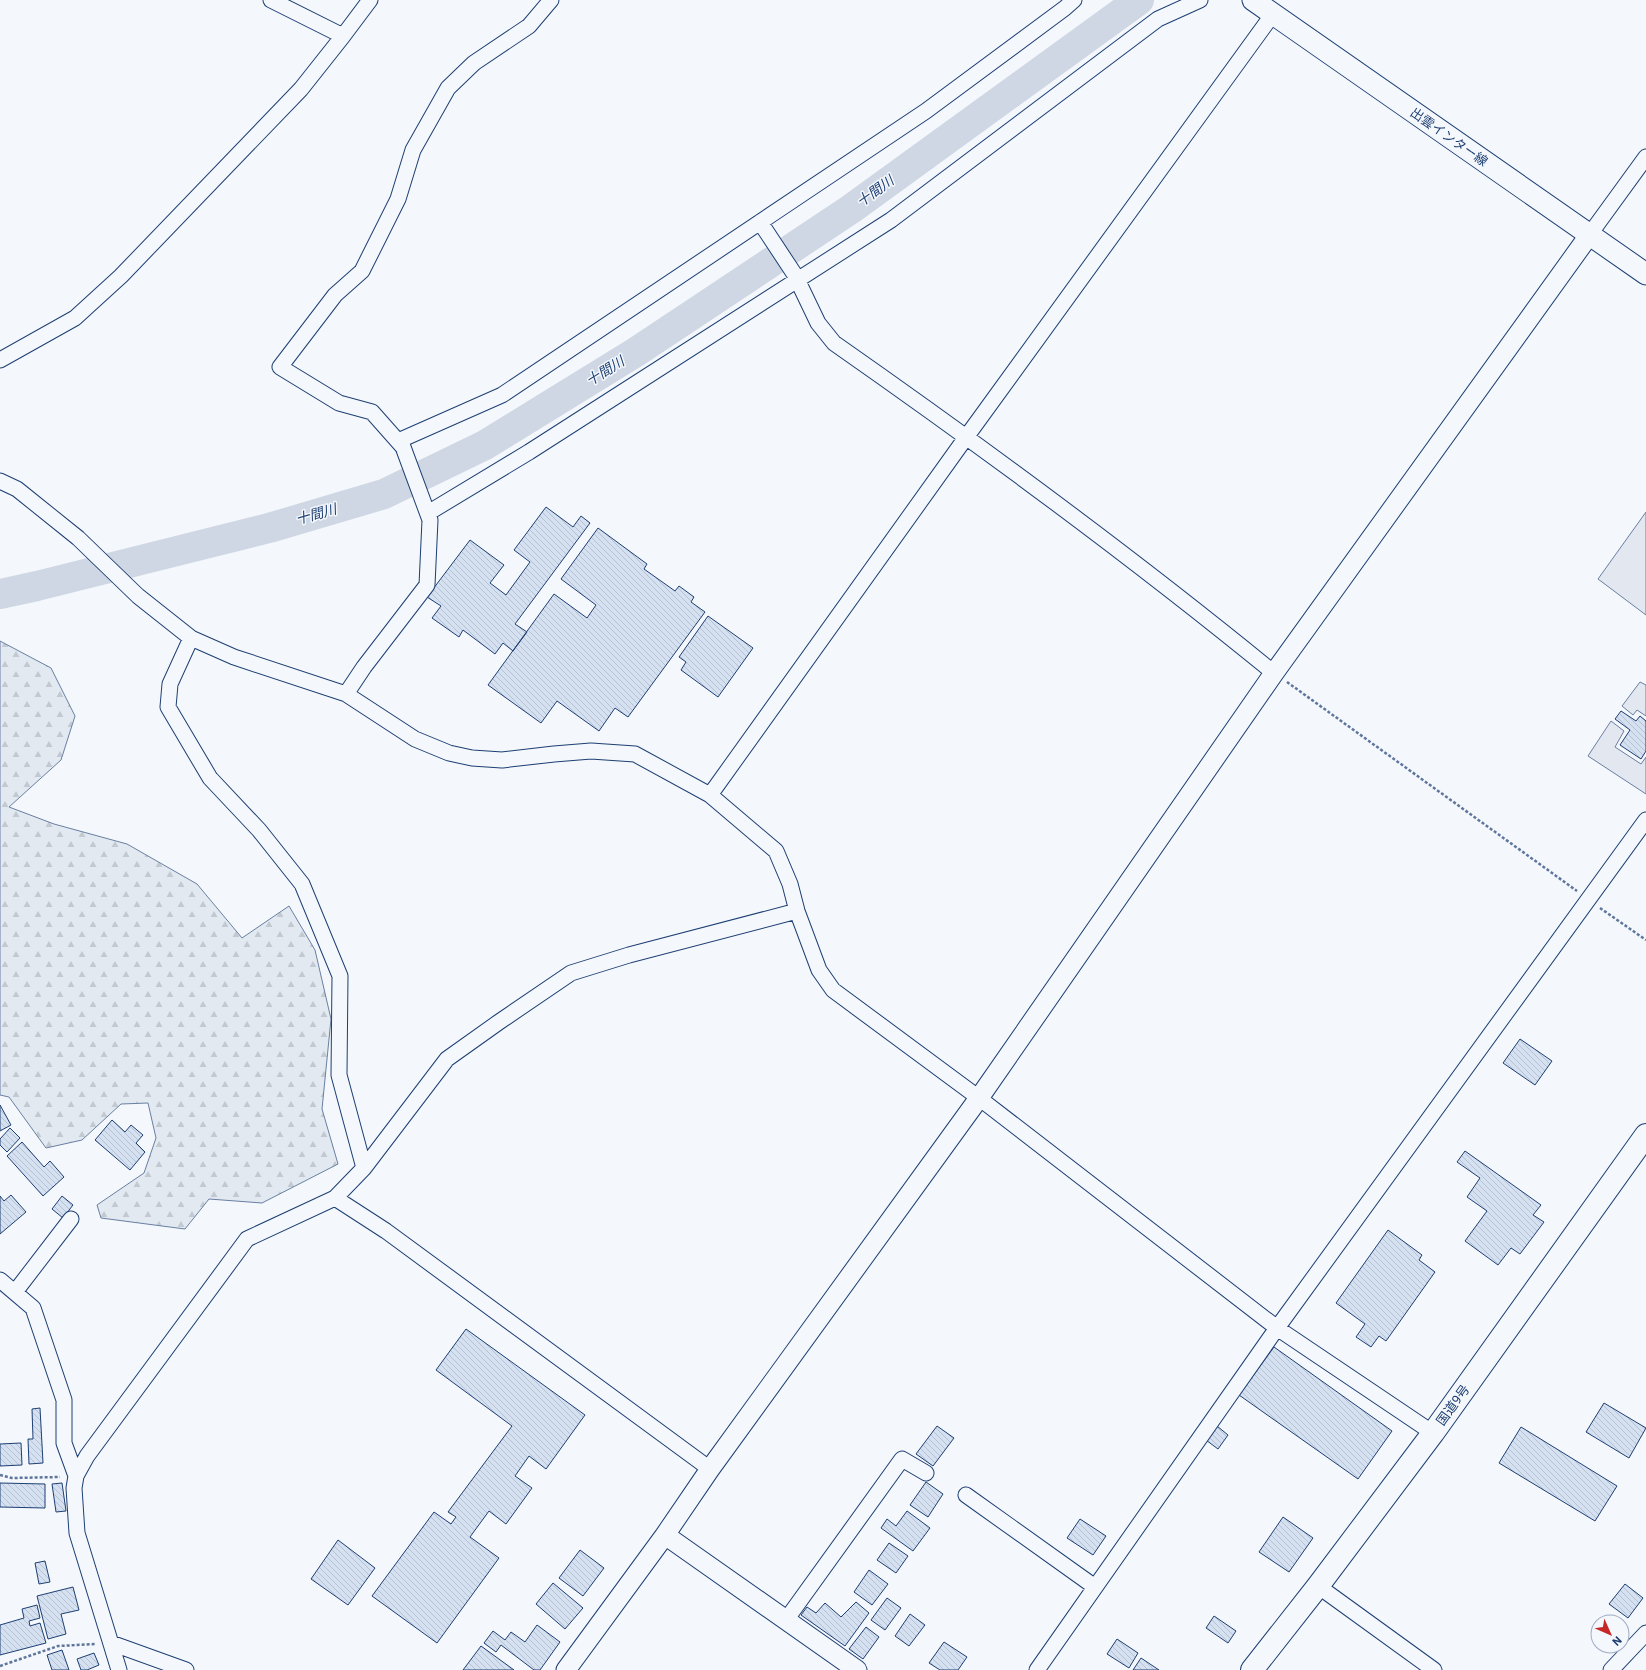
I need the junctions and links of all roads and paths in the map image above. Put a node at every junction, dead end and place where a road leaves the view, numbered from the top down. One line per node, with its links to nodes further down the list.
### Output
1 (271, 0): 8 (street)
2 (370, 0): 8 (street)
3 (550, 0): 16 (street)
4 (1074, 0): 10 (street)
5 (1200, 0): 13 (street)
6 (1253, 0): 7 (main road, 出雲インター線)
7 (1273, 14): 11 (main road, 出雲インター線); 15 (street)
8 (343, 36): 14 (street)
9 (1646, 157): 11 (street)
10 (762, 226): 13 (street); 16 (street)
11 (1590, 234): 12 (main road, 出雲インター線); 20 (street)
12 (1646, 274)
13 (796, 278): 15 (street); 18 (street)
14 (0, 360)
15 (967, 436): 20 (street); 22 (street)
16 (400, 444): 18 (street)
17 (0, 481): 19 (street)
18 (426, 509): 21 (street)
19 (192, 638): 21 (street); 29 (street)
20 (1274, 672): 24 (path); 27 (street)
21 (346, 694): 22 (street)
22 (710, 795): 25 (street)
23 (1646, 820): 24 (street)
24 (1588, 899): 26 (path); 34 (street)
25 (797, 911): 27 (street); 29 (street)
26 (1646, 940)
27 (979, 1098): 34 (street); 36 (street)
28 (1646, 1135): 35 (highway, 国道9号)
29 (364, 1168): 30 (street)
30 (335, 1198): 36 (street); 39 (street)
31 (71, 1219): 33 (street)
32 (0, 1280): 33 (street)
33 (15, 1292): 39 (street)
34 (1277, 1328): 35 (street); 43 (street)
35 (1433, 1433): 42 (highway, 国道9号)
36 (710, 1469): 41 (street)
37 (926, 1473): 44 (street)
38 (0, 1475): 39 (path)
39 (76, 1476): 46 (street)
40 (966, 1495): 43 (street)
41 (665, 1535): 44 (street); 50 (street)
42 (1318, 1586): 53 (highway, 国道9号); 54 (street)
43 (1095, 1587): 52 (street)
44 (786, 1620): 51 (street)
45 (1646, 1633): 55 (street)
46 (111, 1643): 47 (path); 48 (street); 49 (street)
47 (0, 1666)
48 (119, 1670)
49 (186, 1670)
50 (566, 1670)
51 (857, 1670)
52 (1037, 1670)
53 (1252, 1670)
54 (1434, 1670)
55 (1611, 1670)

